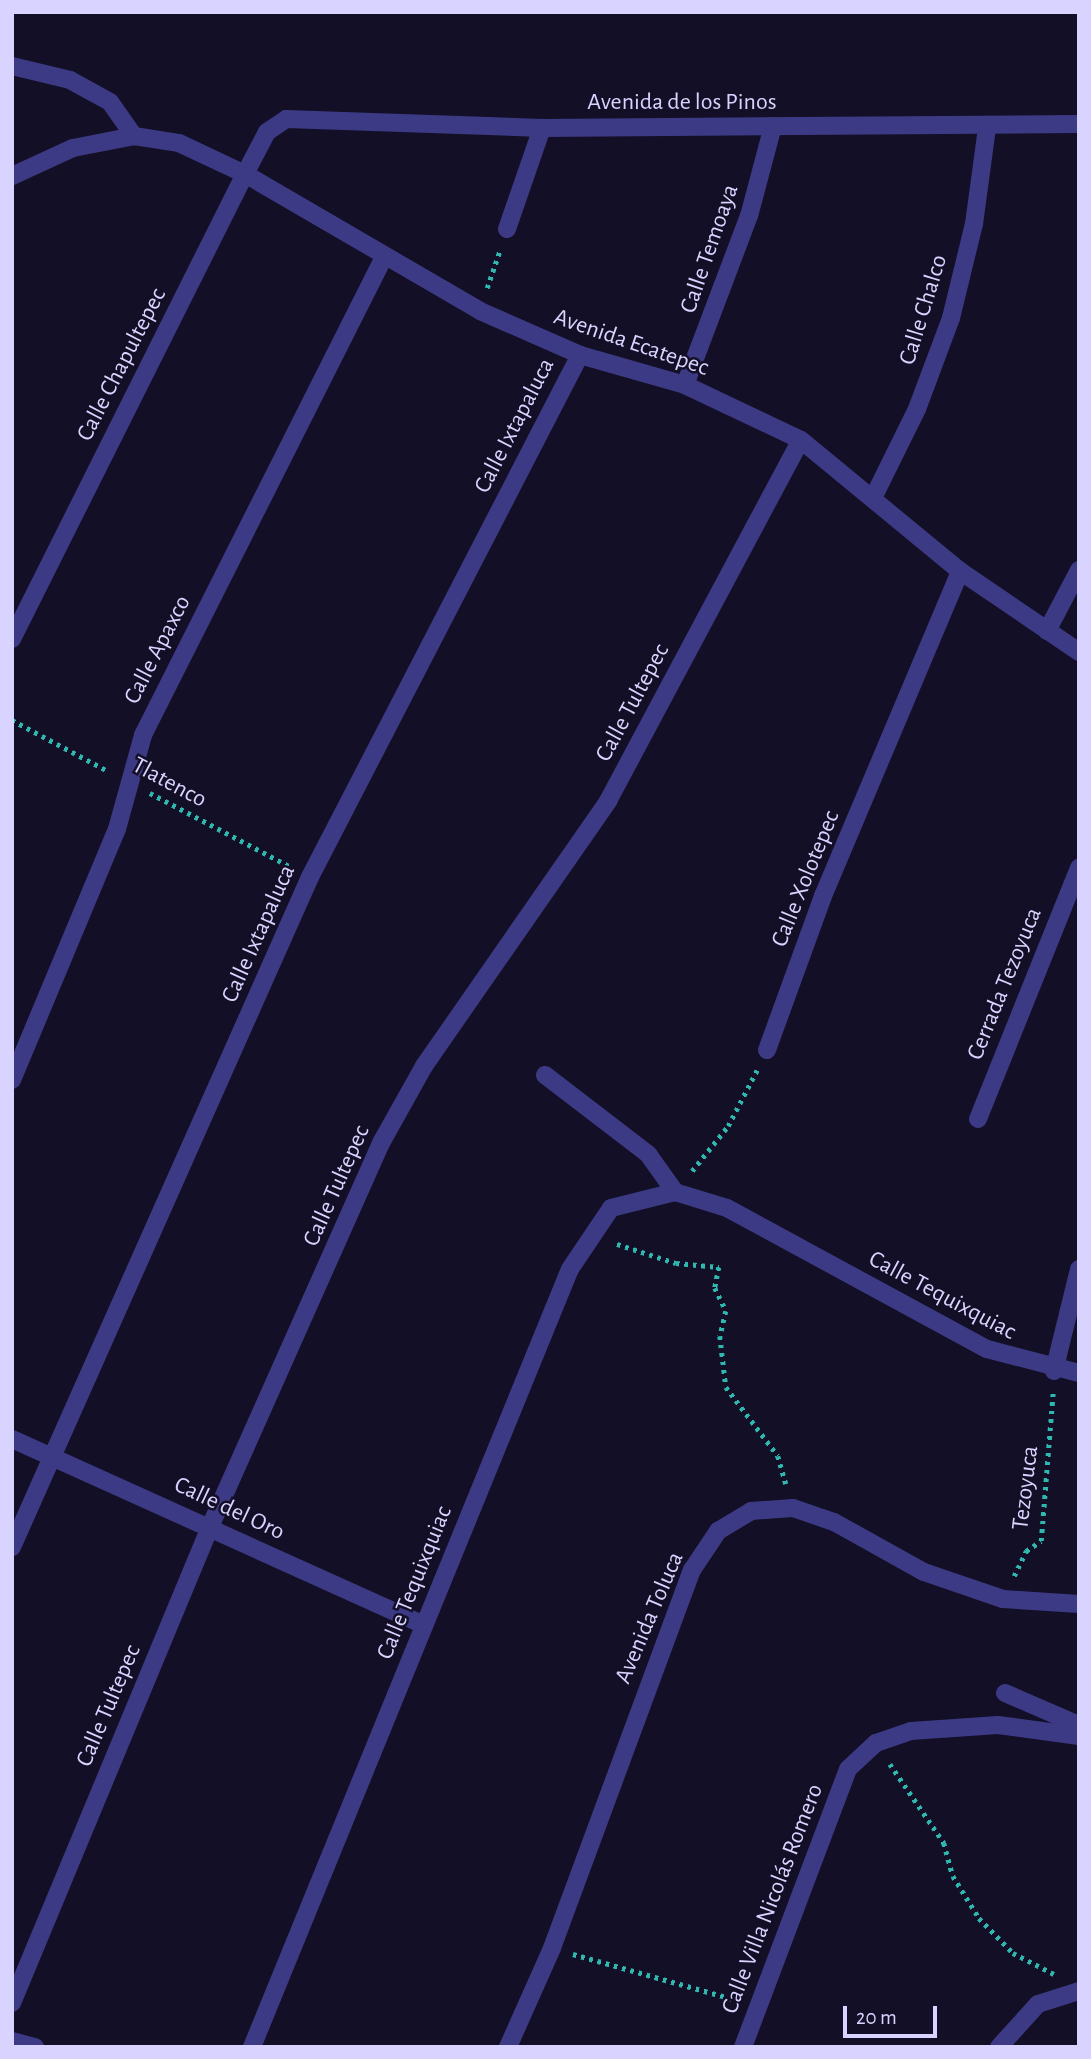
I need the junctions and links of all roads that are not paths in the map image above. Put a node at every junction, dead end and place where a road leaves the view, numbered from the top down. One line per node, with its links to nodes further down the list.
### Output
1 (12, 66): 7 (street)
2 (286, 119): 5 (street, Avenida de los Pinos); 8 (street, Calle Chapultepec)
3 (1079, 124): 6 (street, Avenida de los Pinos)
4 (773, 126): 5 (street, Avenida de los Pinos); 6 (street, Avenida de los Pinos); 13 (street, Calle Temoaya)
5 (542, 128): 10 (street)
6 (987, 128): 15 (street, Calle Chalco)
7 (134, 136): 8 (street, Avenida Ecatepec); 9 (street)
8 (245, 174): 11 (street, Avenida Ecatepec); 19 (street, Calle Chapultepec)
9 (12, 176)
10 (508, 229)
11 (384, 257): 12 (street, Avenida Ecatepec); 24 (street, Calle Apaxco)
12 (580, 355): 13 (street, Avenida Ecatepec); 31 (street, Calle Ixtapaluca)
13 (685, 384): 14 (street, Avenida Ecatepec)
14 (801, 440): 15 (street, Avenida Ecatepec); 32 (street, Calle Tultepec)
15 (874, 496): 17 (street, Avenida Ecatepec)
16 (1079, 570): 18 (street)
17 (960, 571): 18 (street, Avenida Ecatepec); 22 (street, Calle Xolotepec)
18 (1047, 631): 20 (street, Avenida Ecatepec)
19 (12, 639)
20 (1079, 652)
21 (1079, 868): 25 (street, Cerrada Tezoyuca)
22 (767, 1051)
23 (545, 1075): 26 (street)
24 (12, 1080)
25 (978, 1119)
26 (675, 1192): 28 (street, Calle Tequixquiac); 35 (street, Calle Tequixquiac)
27 (1079, 1269): 28 (street)
28 (1054, 1371): 29 (street, Calle Tequixquiac)
29 (1079, 1373)
30 (12, 1439): 31 (street, Calle del Oro)
31 (53, 1455): 32 (street, Calle del Oro); 33 (street, Calle Ixtapaluca)
32 (210, 1527): 35 (street, Calle del Oro); 40 (street, Calle Tultepec)
33 (12, 1547)
34 (1079, 1604): 44 (street, Avenida Toluca)
35 (424, 1625): 43 (street, Calle Tequixquiac)
36 (1005, 1693): 37 (street)
37 (1079, 1725)
38 (1079, 1736): 45 (street, Calle Villa Nicolás Romero)
39 (1078, 1991): 46 (street)
40 (12, 2003)
41 (12, 2041): 42 (street)
42 (35, 2047)
43 (252, 2047)
44 (508, 2047)
45 (743, 2047)
46 (999, 2047)

